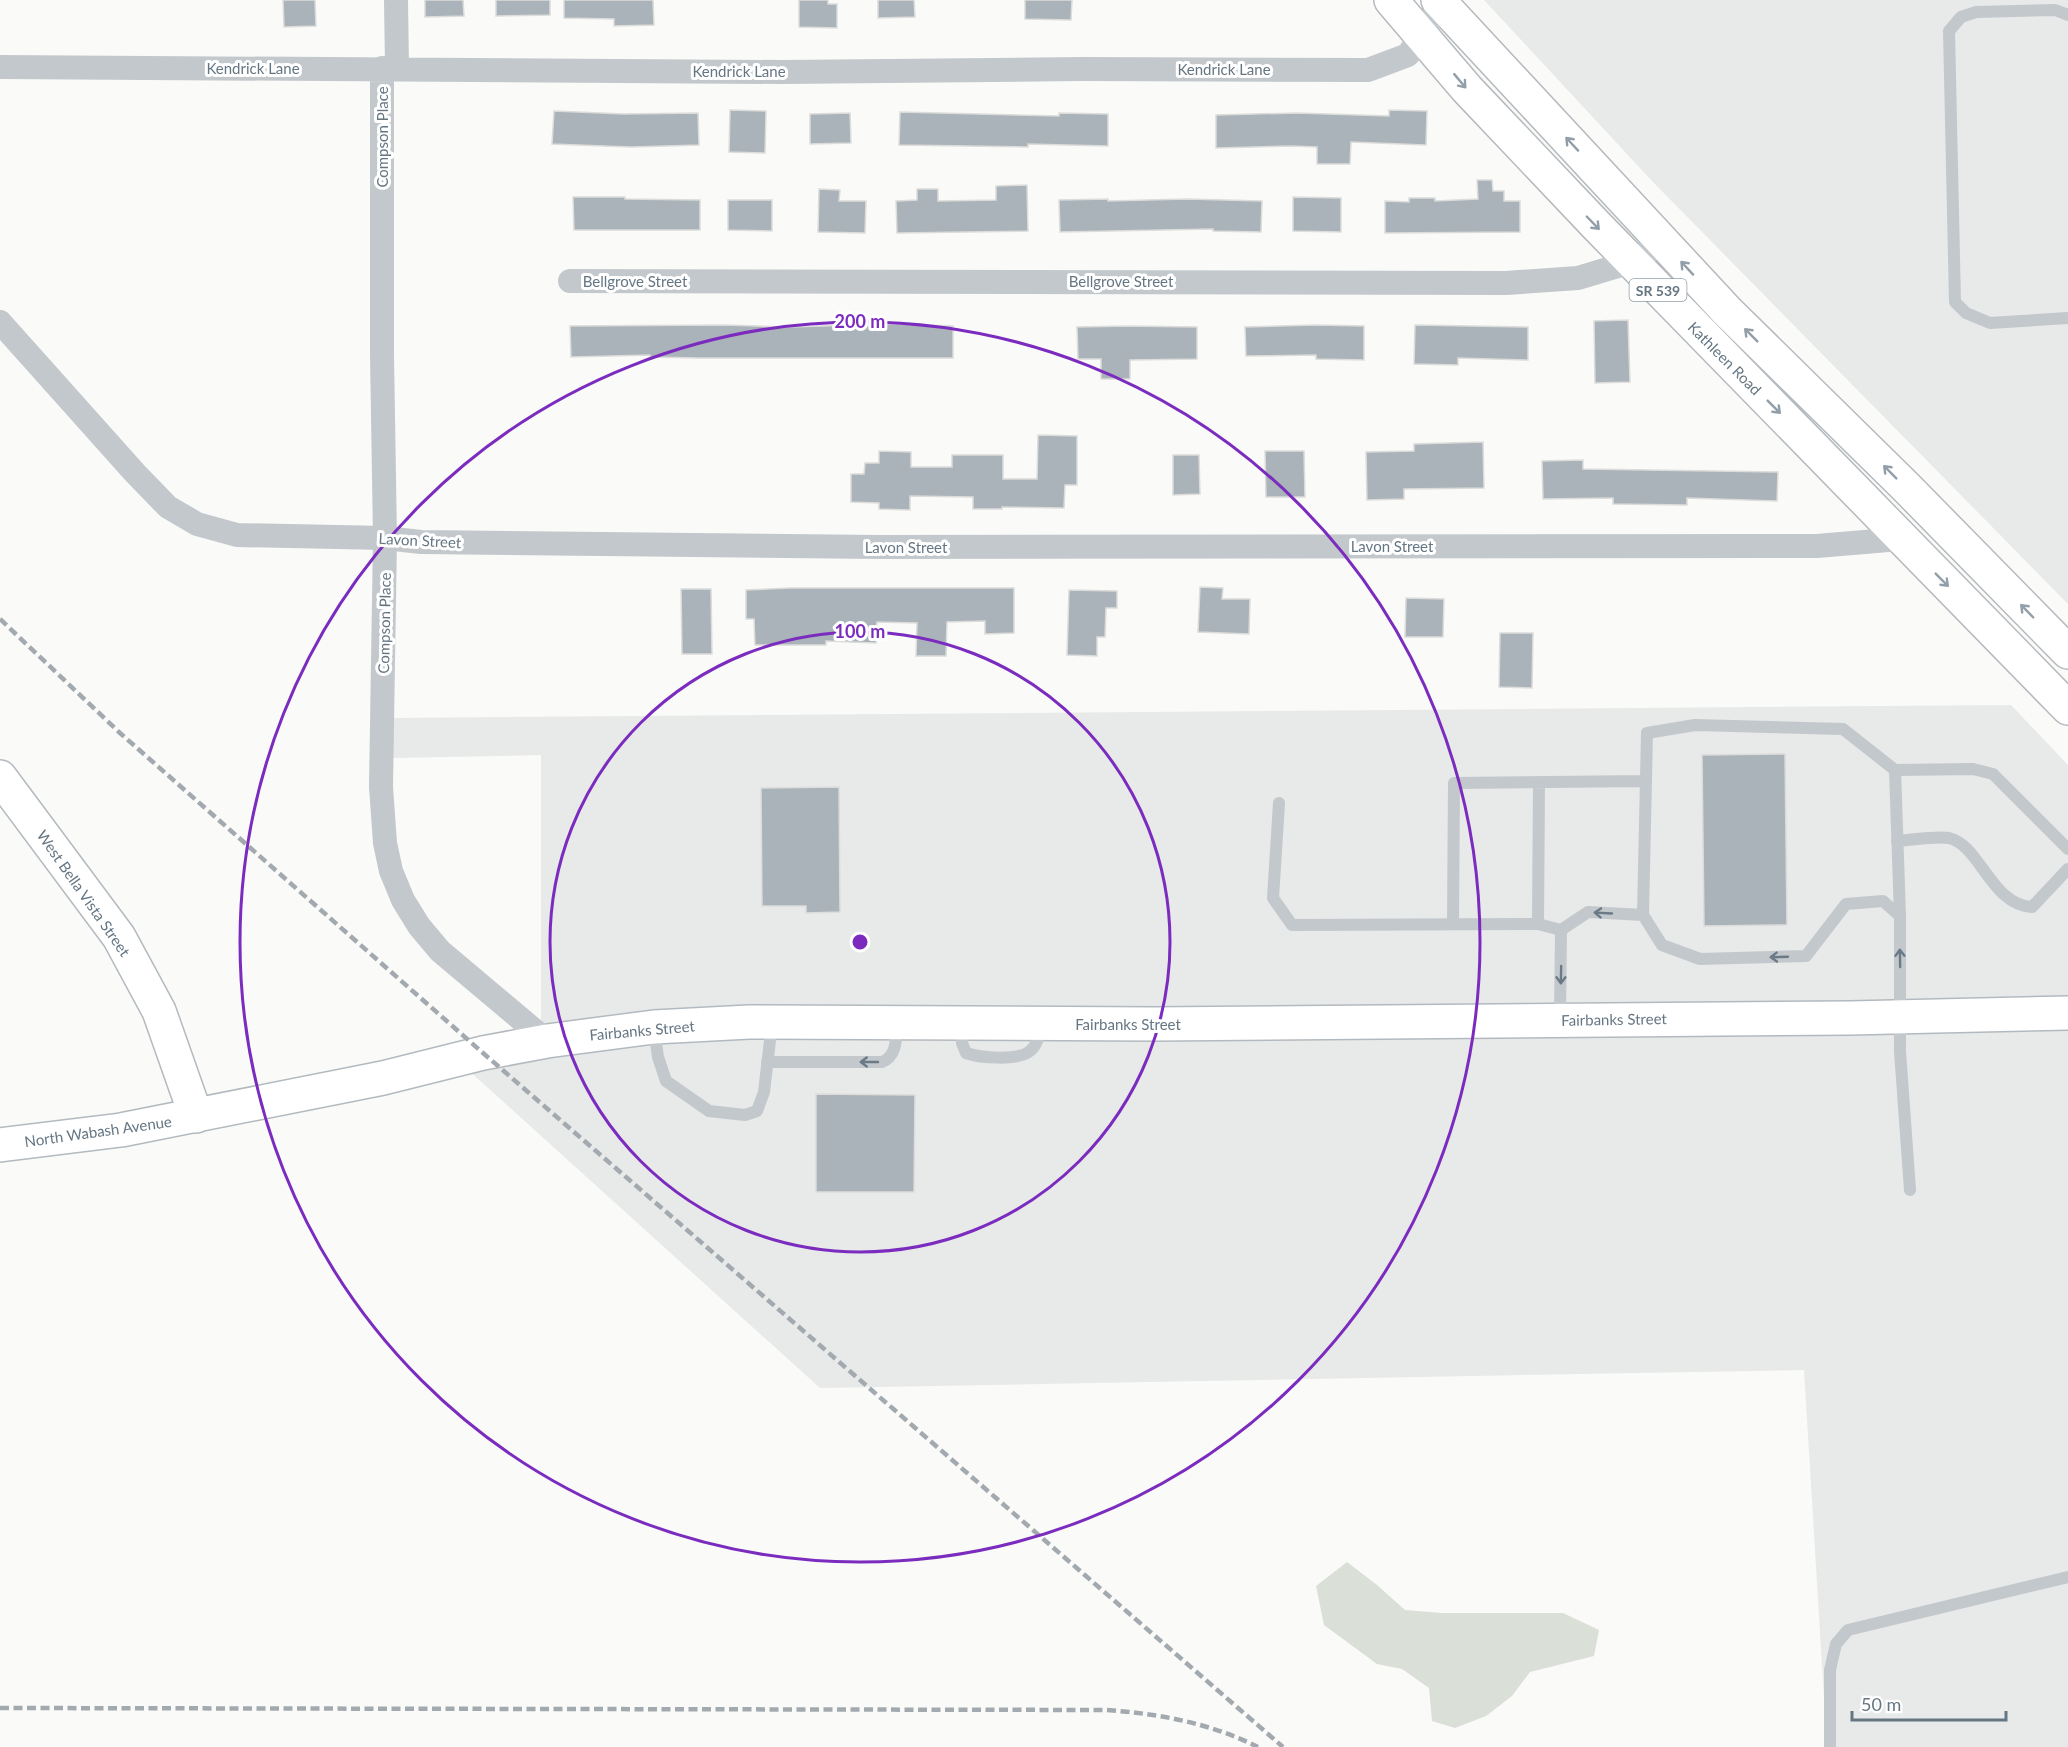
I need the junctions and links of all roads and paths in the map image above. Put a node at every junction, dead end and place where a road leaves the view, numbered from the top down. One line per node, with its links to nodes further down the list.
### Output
1 (396, 0): 7 (street, Compson Place)
2 (1391, 0): 5 (street, Kathleen Road / SR 539)
3 (1441, 2): 5 (street, Kendrick Lane); 8 (street, SR 539, one-way to 3)
4 (2068, 15): 11 (lane)
5 (1422, 36): 7 (street, Kendrick Lane); 9 (street, Kathleen Road / SR 539, one-way to 9)
6 (0, 67): 7 (street, Kendrick Lane)
7 (389, 68): 13 (street, Compson Place)
8 (1664, 242): 9 (street, Bellgrove Street); 15 (street, SR 539, one-way to 8)
9 (1631, 262): 10 (street, Bellgrove Street); 14 (street, Kathleen Road / SR 539, one-way to 14)
10 (570, 281)
11 (2068, 318)
12 (0, 322): 13 (street, Lavon Street)
13 (385, 538): 14 (street, Lavon Street); 36 (street, Compson Place)
14 (1900, 539): 16 (street, Kathleen Road / SR 539, one-way to 16)
15 (2068, 652)
16 (2068, 708)
17 (1895, 770): 19 (lane); 22 (lane); 23 (lane)
18 (0, 777): 38 (street, West Bella Vista Street)
19 (1646, 781): 20 (lane); 25 (lane)
20 (1539, 782): 27 (lane); 28 (lane)
21 (1279, 803): 27 (lane)
22 (1898, 841): 24 (lane); 26 (lane)
23 (2068, 849)
24 (2068, 869)
25 (1643, 915): 26 (lane, one-way to 25); 29 (lane, one-way to 29)
26 (1900, 916): 31 (lane, one-way to 26)
27 (1454, 924): 28 (lane)
28 (1538, 924): 29 (lane)
29 (1561, 930): 32 (lane, one-way to 32)
30 (2068, 1013): 31 (street, Fairbanks Street)
31 (1901, 1017): 32 (street, Fairbanks Street); 40 (lane)
32 (1560, 1020): 34 (street, Fairbanks Street)
33 (772, 1023): 34 (street, Fairbanks Street); 35 (street, Fairbanks Street); 37 (lane)
34 (897, 1023): 37 (lane, one-way to 37)
35 (654, 1027): 36 (street, Fairbanks Street); 37 (lane)
36 (547, 1041): 38 (street, Fairbanks Street)
37 (767, 1062)
38 (196, 1116): 39 (street, North Wabash Avenue)
39 (0, 1145)
40 (1910, 1190)
41 (2068, 1577): 42 (lane)
42 (1830, 1747)

